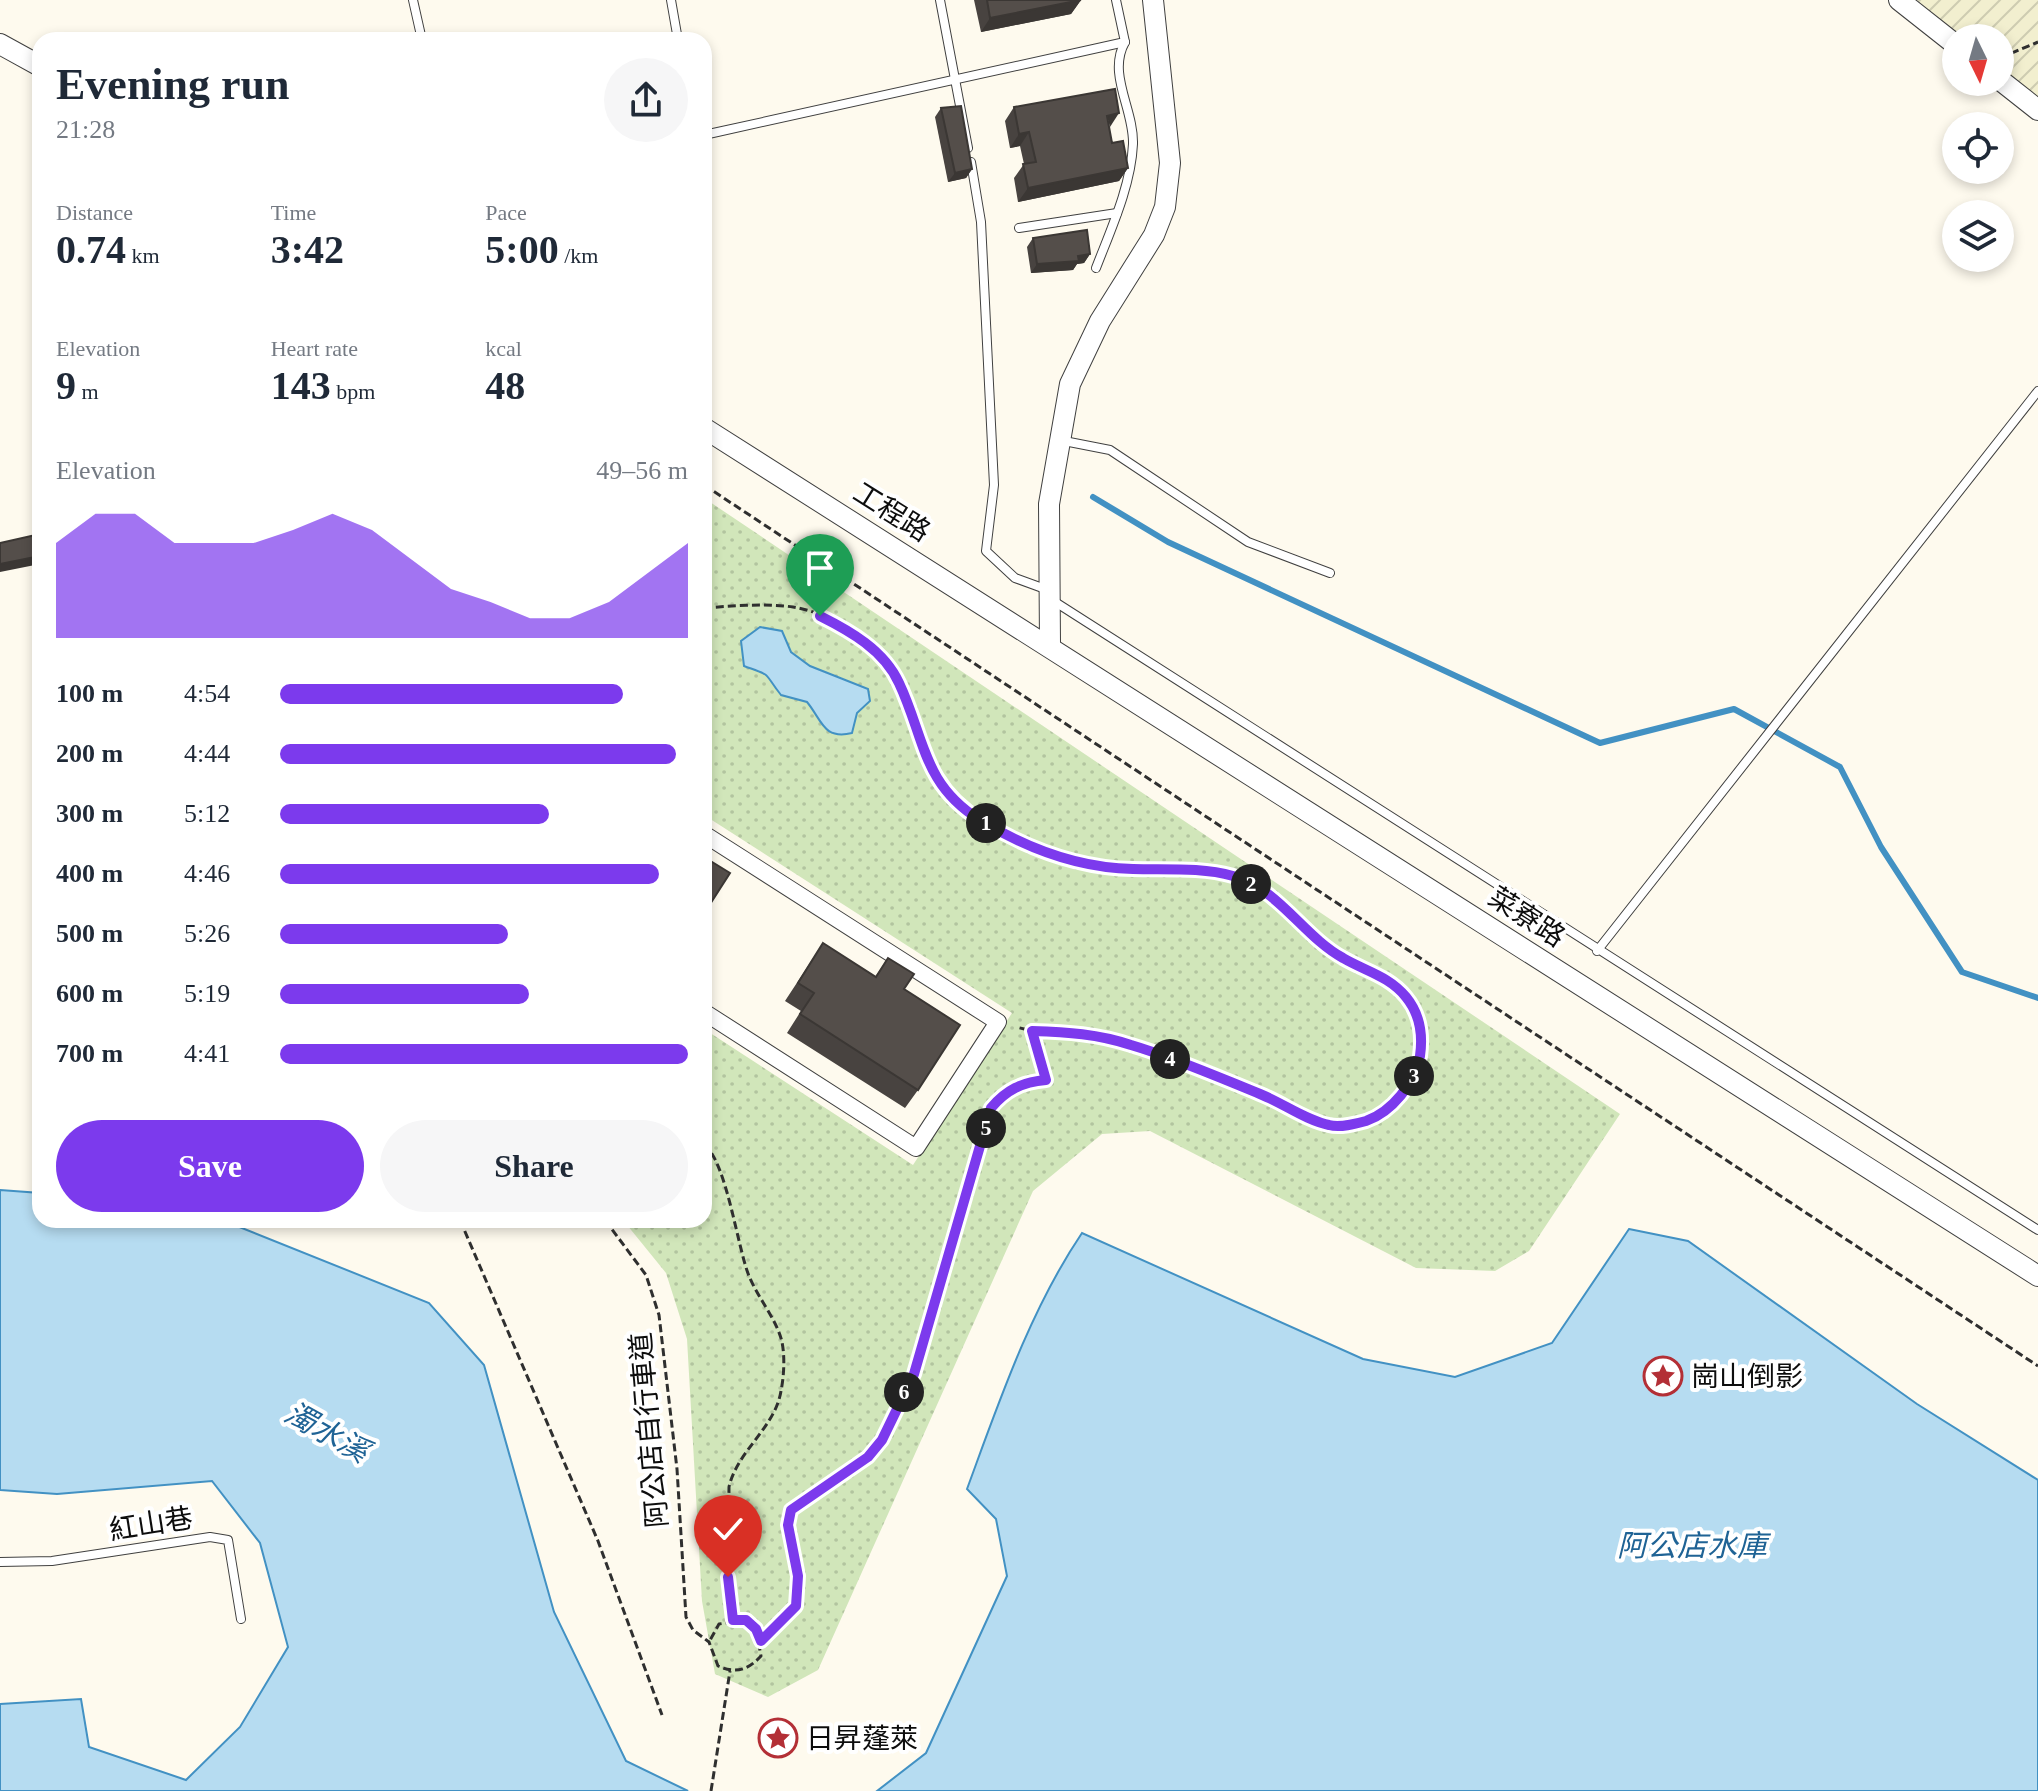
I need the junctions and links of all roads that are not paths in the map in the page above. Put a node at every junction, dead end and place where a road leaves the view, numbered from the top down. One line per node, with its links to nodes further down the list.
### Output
1 (413, 0): 7 (lane)
2 (671, 0): 8 (lane)
3 (940, 0): 13 (lane)
4 (1116, 0): 10 (lane)
5 (1153, 0): 22 (street)
6 (1899, 0): 9 (street)
7 (420, 32)
8 (677, 32)
9 (1942, 34)
10 (1125, 42): 13 (lane); 17 (lane)
11 (0, 44): 12 (street)
12 (32, 62)
13 (957, 80): 16 (lane); 24 (lane)
14 (2014, 91): 15 (street)
15 (2038, 110)
16 (712, 133)
17 (1117, 213): 18 (lane); 19 (lane)
18 (1019, 228)
19 (1096, 268)
20 (2038, 391): 27 (lane)
21 (712, 433): 25 (street, 工程路)
22 (1059, 440): 23 (lane); 24 (street)
23 (1330, 573)
24 (1049, 587): 25 (street); 27 (lane)
25 (1050, 644): 30 (street, 菜寮路)
26 (712, 839): 28 (street)
27 (1597, 951): 29 (lane)
28 (712, 1017)
29 (2038, 1230)
30 (2038, 1276)
31 (0, 1562): 32 (lane, 紅山巷)
32 (241, 1619)

